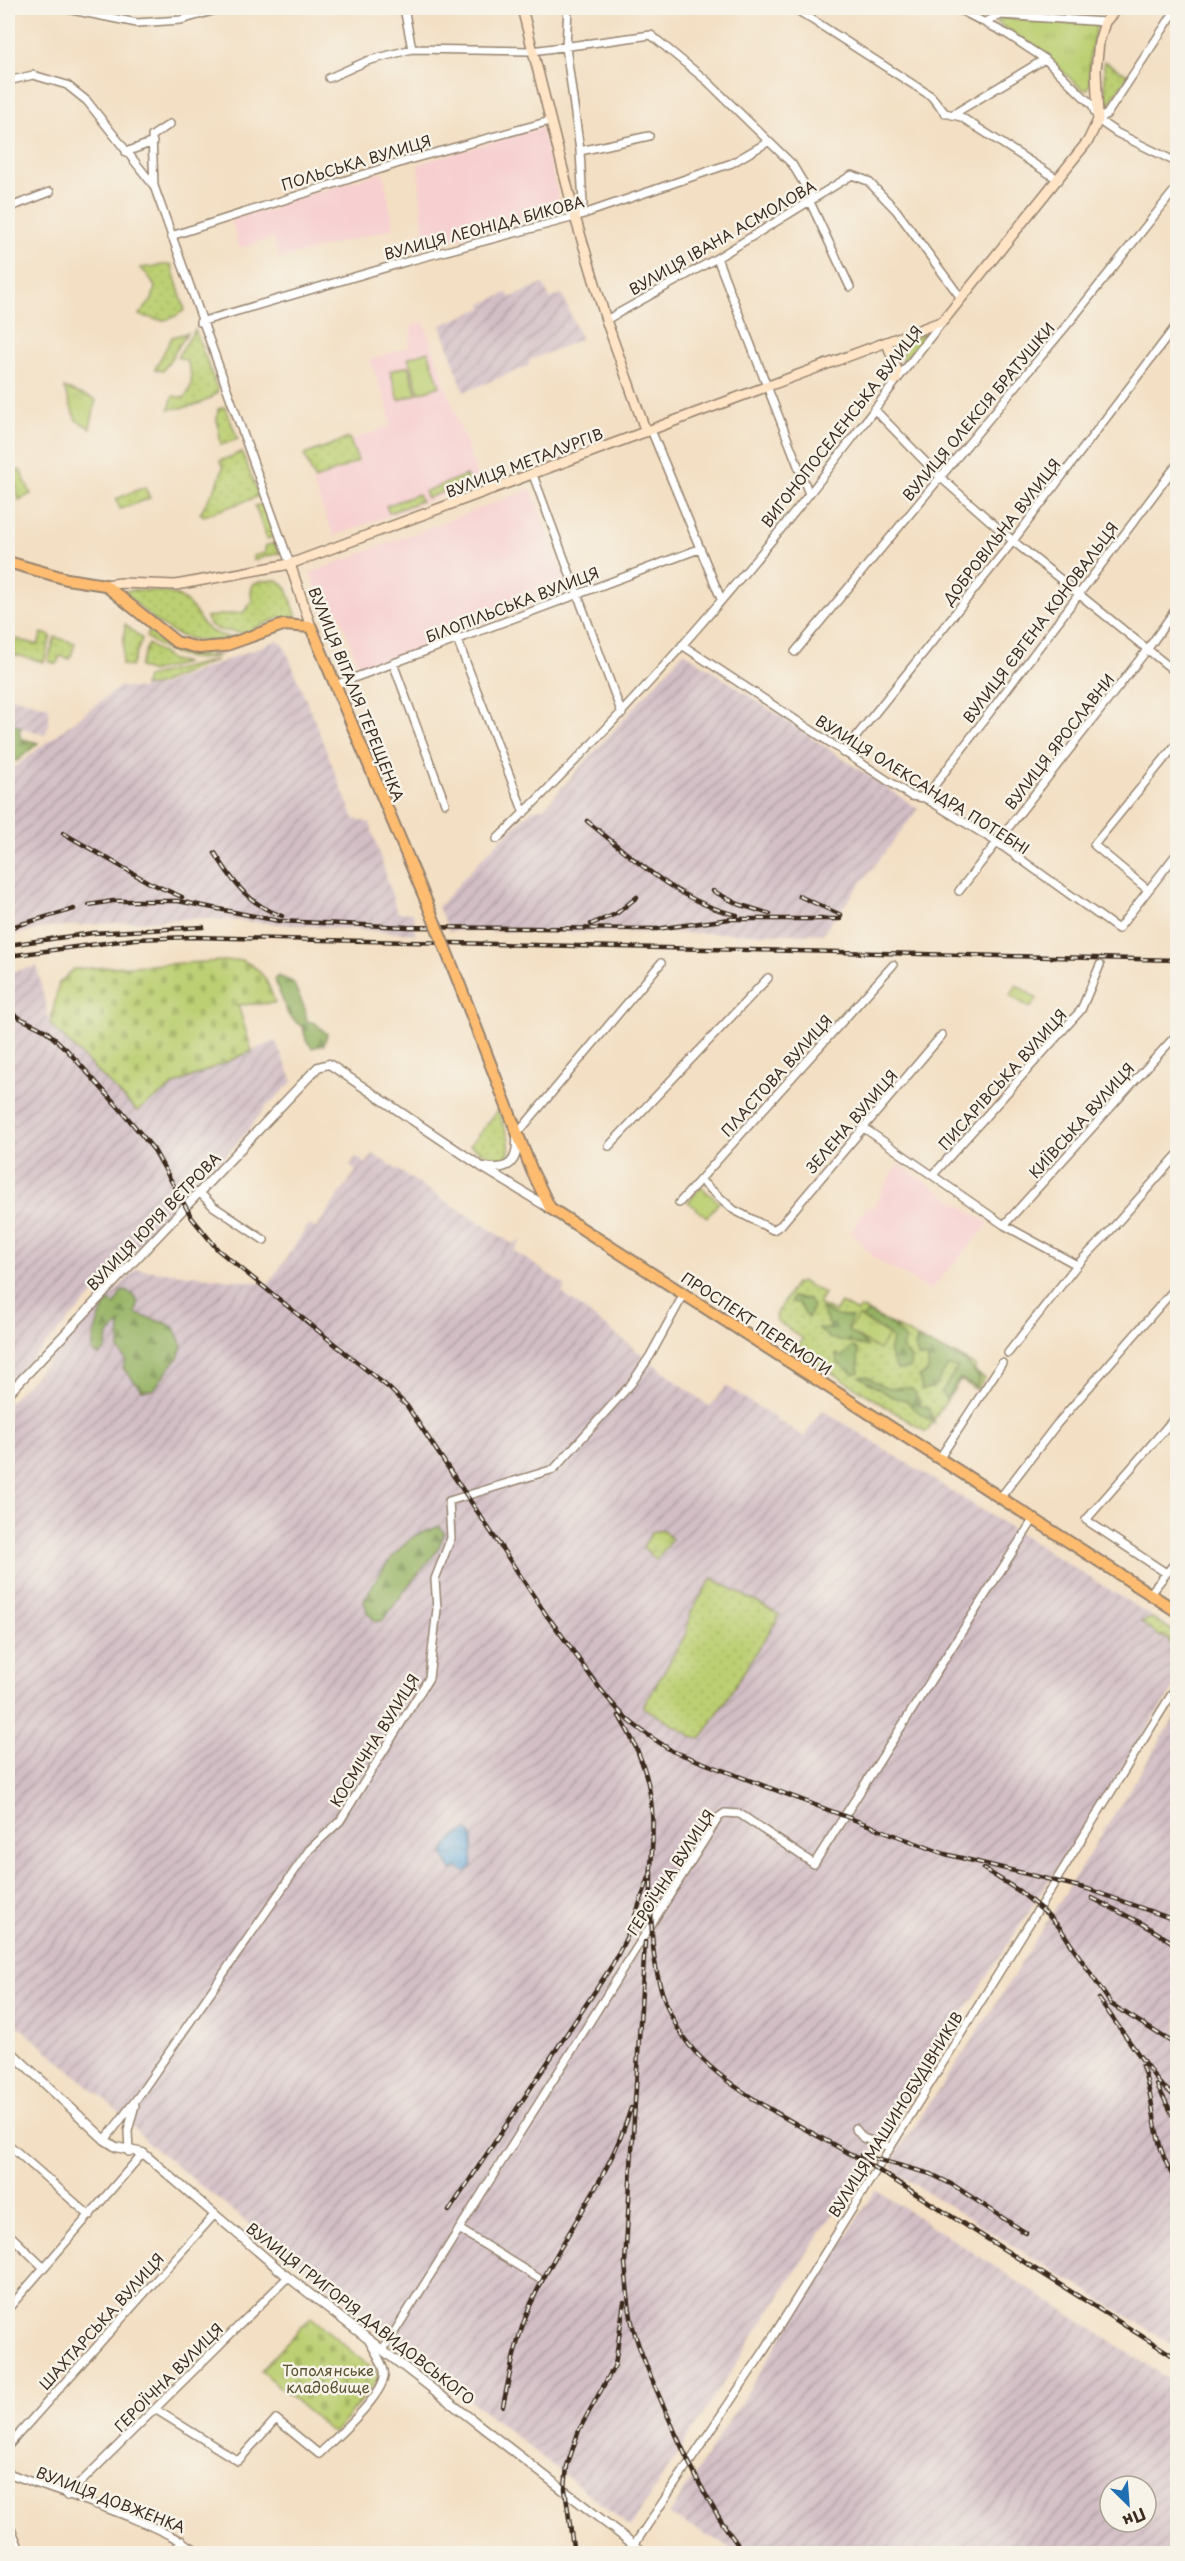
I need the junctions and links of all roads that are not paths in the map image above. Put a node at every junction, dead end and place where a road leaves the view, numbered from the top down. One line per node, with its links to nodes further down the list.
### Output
1 (62, 8): 2 (street)
2 (223, 8)
3 (404, 8): 13 (street)
4 (522, 8): 14 (main road)
5 (568, 8): 12 (street)
6 (794, 8): 18 (street)
7 (956, 8): 10 (street)
8 (1117, 8): 11 (main road)
9 (1177, 8): 19 (street, ВИГОНОПОСЕЛЕНСЬКА ВУЛИЦЯ)
10 (985, 22): 11 (street); 15 (street)
11 (1105, 22): 19 (main road)
12 (566, 47): 14 (street); 24 (street); 25 (street)
13 (411, 49): 14 (street); 16 (street)
14 (532, 51): 20 (main road)
15 (1045, 59): 18 (street); 19 (street)
16 (329, 78)
17 (8, 81): 26 (street, ВУЛИЦЯ ВІТАЛІЯ ТЕРЕЩЕНКА)
18 (952, 115): 28 (street)
19 (1098, 120): 27 (street); 28 (main road, ВИГОНОПОСЕЛЕНСЬКА ВУЛИЦЯ)
20 (550, 121): 34 (main road); 35 (street, ПОЛЬСЬКА ВУЛИЦЯ)
21 (170, 124): 23 (street)
22 (649, 136): 25 (street)
23 (153, 142): 26 (street); 29 (street, ВУЛИЦЯ ВІТАЛІЯ ТЕРЕЩЕНКА)
24 (768, 142): 32 (street); 34 (street, ВУЛИЦЯ ЛЕОНІДА БИКОВА)
25 (580, 151): 34 (street)
26 (126, 152): 29 (street, ВУЛИЦЯ ВІТАЛІЯ ТЕРЕЩЕНКА)
27 (1178, 163)
28 (1059, 180): 38 (main road, ВИГОНОПОСЕЛЕНСЬКА ВУЛИЦЯ)
29 (154, 186): 35 (street, ВУЛИЦЯ ВІТАЛІЯ ТЕРЕЩЕНКА)
30 (1178, 186): 50 (street, ВУЛИЦЯ ОЛЕКСІЯ БРАТУШКИ)
31 (50, 192): 33 (street)
32 (812, 200): 36 (street, ВУЛИЦЯ ІВАНА АСМОЛОВА); 37 (street); 38 (street, ВУЛИЦЯ ІВАНА АСМОЛОВА)
33 (8, 208)
34 (575, 217): 39 (main road); 41 (street, ВУЛИЦЯ ЛЕОНІДА БИКОВА)
35 (171, 236): 41 (street, ВУЛИЦЯ ВІТАЛІЯ ТЕРЕЩЕНКА)
36 (717, 258): 39 (street, ВУЛИЦЯ ІВАНА АСМОЛОВА); 45 (street)
37 (849, 286)
38 (961, 298): 40 (main road, ВИГОНОПОСЕЛЕНСЬКА ВУЛИЦЯ)
39 (606, 320): 47 (main road)
40 (943, 321): 43 (main road, ВУЛИЦЯ МЕТАЛУРГІВ); 44 (street, ВИГОНОПОСЕЛЕНСЬКА ВУЛИЦЯ)
41 (200, 322): 55 (street, ВУЛИЦЯ ВІТАЛІЯ ТЕРЕЩЕНКА)
42 (1178, 323): 52 (street, ДОБРОВІЛЬНА ВУЛИЦЯ)
43 (887, 343): 44 (main road); 45 (main road, ВУЛИЦЯ МЕТАЛУРГІВ)
44 (896, 380): 46 (street, ВИГОНОПОСЕЛЕНСЬКА ВУЛИЦЯ)
45 (767, 386): 47 (main road, ВУЛИЦЯ МЕТАЛУРГІВ); 51 (street)
46 (874, 409): 50 (street); 51 (street, ВИГОНОПОСЕЛЕНСЬКА ВУЛИЦЯ)
47 (648, 431): 49 (main road, ВУЛИЦЯ МЕТАЛУРГІВ); 53 (street)
48 (1178, 463): 58 (street, ВУЛИЦЯ ЄВГЕНА КОНОВАЛЬЦЯ)
49 (533, 475): 55 (main road, ВУЛИЦЯ МЕТАЛУРГІВ); 57 (street)
50 (940, 477): 52 (street); 65 (street, ВУЛИЦЯ ОЛЕКСІЯ БРАТУШКИ)
51 (809, 494): 59 (street, ВИГОНОПОСЕЛЕНСЬКА ВУЛИЦЯ)
52 (1013, 541): 58 (street); 71 (street, ДОБРОВІЛЬНА ВУЛИЦЯ)
53 (699, 549): 57 (street, БІЛОПІЛЬСЬКА ВУЛИЦЯ); 59 (street)
54 (8, 562): 56 (main road, ВУЛИЦЯ МЕТАЛУРГІВ)
55 (290, 564): 56 (main road, ВУЛИЦЯ МЕТАЛУРГІВ); 61 (main road, ВУЛИЦЯ ВІТАЛІЯ ТЕРЕЩЕНКА)
56 (105, 585): 61 (main road, ВУЛИЦЯ МЕТАЛУРГІВ)
57 (577, 593): 62 (street, БІЛОПІЛЬСЬКА ВУЛИЦЯ); 69 (street)
58 (1077, 594): 64 (street); 72 (street, ВУЛИЦЯ ЄВГЕНА КОНОВАЛЬЦЯ)
59 (721, 599): 63 (street, ВИГОНОПОСЕЛЕНСЬКА ВУЛИЦЯ)
60 (1178, 606): 64 (street, ВУЛИЦЯ ЯРОСЛАВНИ)
61 (311, 627): 68 (main road, ВУЛИЦЯ ВІТАЛІЯ ТЕРЕЩЕНКА)
62 (457, 639): 66 (street, БІЛОПІЛЬСЬКА ВУЛИЦЯ); 74 (street)
63 (682, 645): 69 (street, ВИГОНОПОСЕЛЕНСЬКА ВУЛИЦЯ); 71 (street, ВУЛИЦЯ ОЛЕКСАНДРА ПОТЕБНІ)
64 (1147, 650): 67 (street); 76 (street, ВУЛИЦЯ ЯРОСЛАВНИ)
65 (795, 652)
66 (393, 663): 68 (street, БІЛОПІЛЬСЬКА ВУЛИЦЯ); 73 (street)
67 (1178, 674)
68 (335, 685): 88 (main road, ВУЛИЦЯ ВІТАЛІЯ ТЕРЕЩЕНКА, bridge)
69 (622, 714): 74 (street, ВИГОНОПОСЕЛЕНСЬКА ВУЛИЦЯ)
70 (1178, 742): 78 (street)
71 (843, 753): 72 (street, ВУЛИЦЯ ОЛЕКСАНДРА ПОТЕБНІ)
72 (925, 798): 76 (street, ВУЛИЦЯ ОЛЕКСАНДРА ПОТЕБНІ)
73 (445, 803)
74 (524, 813): 75 (street, ВИГОНОПОСЕЛЕНСЬКА ВУЛИЦЯ)
75 (497, 839)
76 (998, 843): 78 (street, ВУЛИЦЯ ОЛЕКСАНДРА ПОТЕБНІ); 79 (street, ВУЛИЦЯ ЯРОСЛАВНИ)
77 (1178, 852): 78 (street)
78 (1148, 890)
79 (959, 891)
80 (661, 963): 88 (street)
81 (893, 965): 93 (street, ПЛАСТОВА ВУЛИЦЯ)
82 (1100, 965): 92 (street, ПИСАРІВСЬКА ВУЛИЦЯ)
83 (768, 978): 89 (street)
84 (1178, 1033): 97 (street, КИЇВСЬКА ВУЛИЦЯ)
85 (942, 1035): 87 (street, ЗЕЛЕНА ВУЛИЦЯ)
86 (318, 1067): 91 (street, ПРОСПЕКТ ПЕРЕМОГИ); 94 (street, ВУЛИЦЯ ЮРІЯ ВЄТРОВА)
87 (864, 1128): 92 (street); 93 (street, ЗЕЛЕНА ВУЛИЦЯ)
88 (517, 1134): 91 (street); 96 (main road, ВУЛИЦЯ ВІТАЛІЯ ТЕРЕЩЕНКА)
89 (609, 1146)
90 (1178, 1154): 99 (street)
91 (482, 1167): 96 (street, ПРОСПЕКТ ПЕРЕМОГИ)
92 (933, 1175): 97 (street)
93 (700, 1180): 95 (street, ПЛАСТОВА ВУЛИЦЯ)
94 (199, 1192): 98 (street); 104 (street, ВУЛИЦЯ ЮРІЯ ВЄТРОВА)
95 (679, 1203)
96 (550, 1208): 101 (main road, ПРОСПЕКТ ПЕРЕМОГИ)
97 (1004, 1225): 99 (street)
98 (264, 1240)
99 (1077, 1265): 102 (street)
100 (1178, 1285): 107 (street)
101 (684, 1294): 106 (main road, ПРОСПЕКТ ПЕРЕМОГИ); 115 (street, КОСМІЧНА ВУЛИЦЯ)
102 (1008, 1353)
103 (1002, 1363): 106 (street)
104 (8, 1394)
105 (1178, 1414): 110 (street)
106 (939, 1459): 107 (main road, ПРОСПЕКТ ПЕРЕМОГИ)
107 (1000, 1498): 108 (main road, ПРОСПЕКТ ПЕРЕМОГИ)
108 (1033, 1520): 111 (main road, ПРОСПЕКТ ПЕРЕМОГИ); 124 (street, ГЕРОЇЧНА ВУЛИЦЯ)
109 (1178, 1559): 110 (street)
110 (1167, 1573): 111 (street)
111 (1149, 1595): 112 (main road, ПРОСПЕКТ ПЕРЕМОГИ)
112 (1178, 1612)
113 (1178, 1684): 119 (street, ВУЛИЦЯ МАШИНОБУДІВНИКІВ)
114 (8, 2049): 117 (street)
115 (138, 2097): 117 (street, КОСМІЧНА ВУЛИЦЯ); 120 (street)
116 (855, 2128): 119 (street)
117 (105, 2139): 120 (street)
118 (8, 2144): 123 (street)
119 (889, 2147): 138 (street, ВУЛИЦЯ МАШИНОБУДІВНИКІВ)
120 (129, 2152): 121 (street)
121 (143, 2153): 122 (street, ВУЛИЦЯ ГРИГОРІЯ ДАВИДОВСЬКОГО); 123 (street)
122 (215, 2214): 127 (street, ВУЛИЦЯ ГРИГОРІЯ ДАВИДОВСЬКОГО); 133 (street, ШАХТАРСЬКА ВУЛИЦЯ)
123 (90, 2216): 126 (street)
124 (459, 2229): 128 (street); 131 (street, ГЕРОЇЧНА ВУЛИЦЯ)
125 (8, 2234): 126 (street)
126 (44, 2266): 129 (street)
127 (288, 2277): 130 (street, ВУЛИЦЯ ГРИГОРІЯ ДАВИДОВСЬКОГО); 132 (street, ГЕРОЇЧНА ВУЛИЦЯ)
128 (538, 2278)
129 (8, 2309)
130 (368, 2339): 131 (street, ВУЛИЦЯ ГРИГОРІЯ ДАВИДОВСЬКОГО); 132 (street)
131 (383, 2350): 138 (street, ВУЛИЦЯ ГРИГОРІЯ ДАВИДОВСЬКОГО)
132 (155, 2409): 135 (street, ГЕРОЇЧНА ВУЛИЦЯ)
133 (8, 2446)
134 (8, 2473): 135 (street, ВУЛИЦЯ ДОВЖЕНКА)
135 (67, 2496): 137 (street, ВУЛИЦЯ ДОВЖЕНКА)
136 (8, 2522): 139 (street)
137 (182, 2540): 140 (street); 141 (street, ВУЛИЦЯ ДОВЖЕНКА)
138 (633, 2545): 142 (street, ВУЛИЦЯ МАШИНОБУДІВНИКІВ); 143 (street, ВУЛИЦЯ ГРИГОРІЯ ДАВИДОВСЬКОГО)
139 (21, 2553)
140 (172, 2553)
141 (203, 2553)
142 (628, 2553)
143 (646, 2553)

